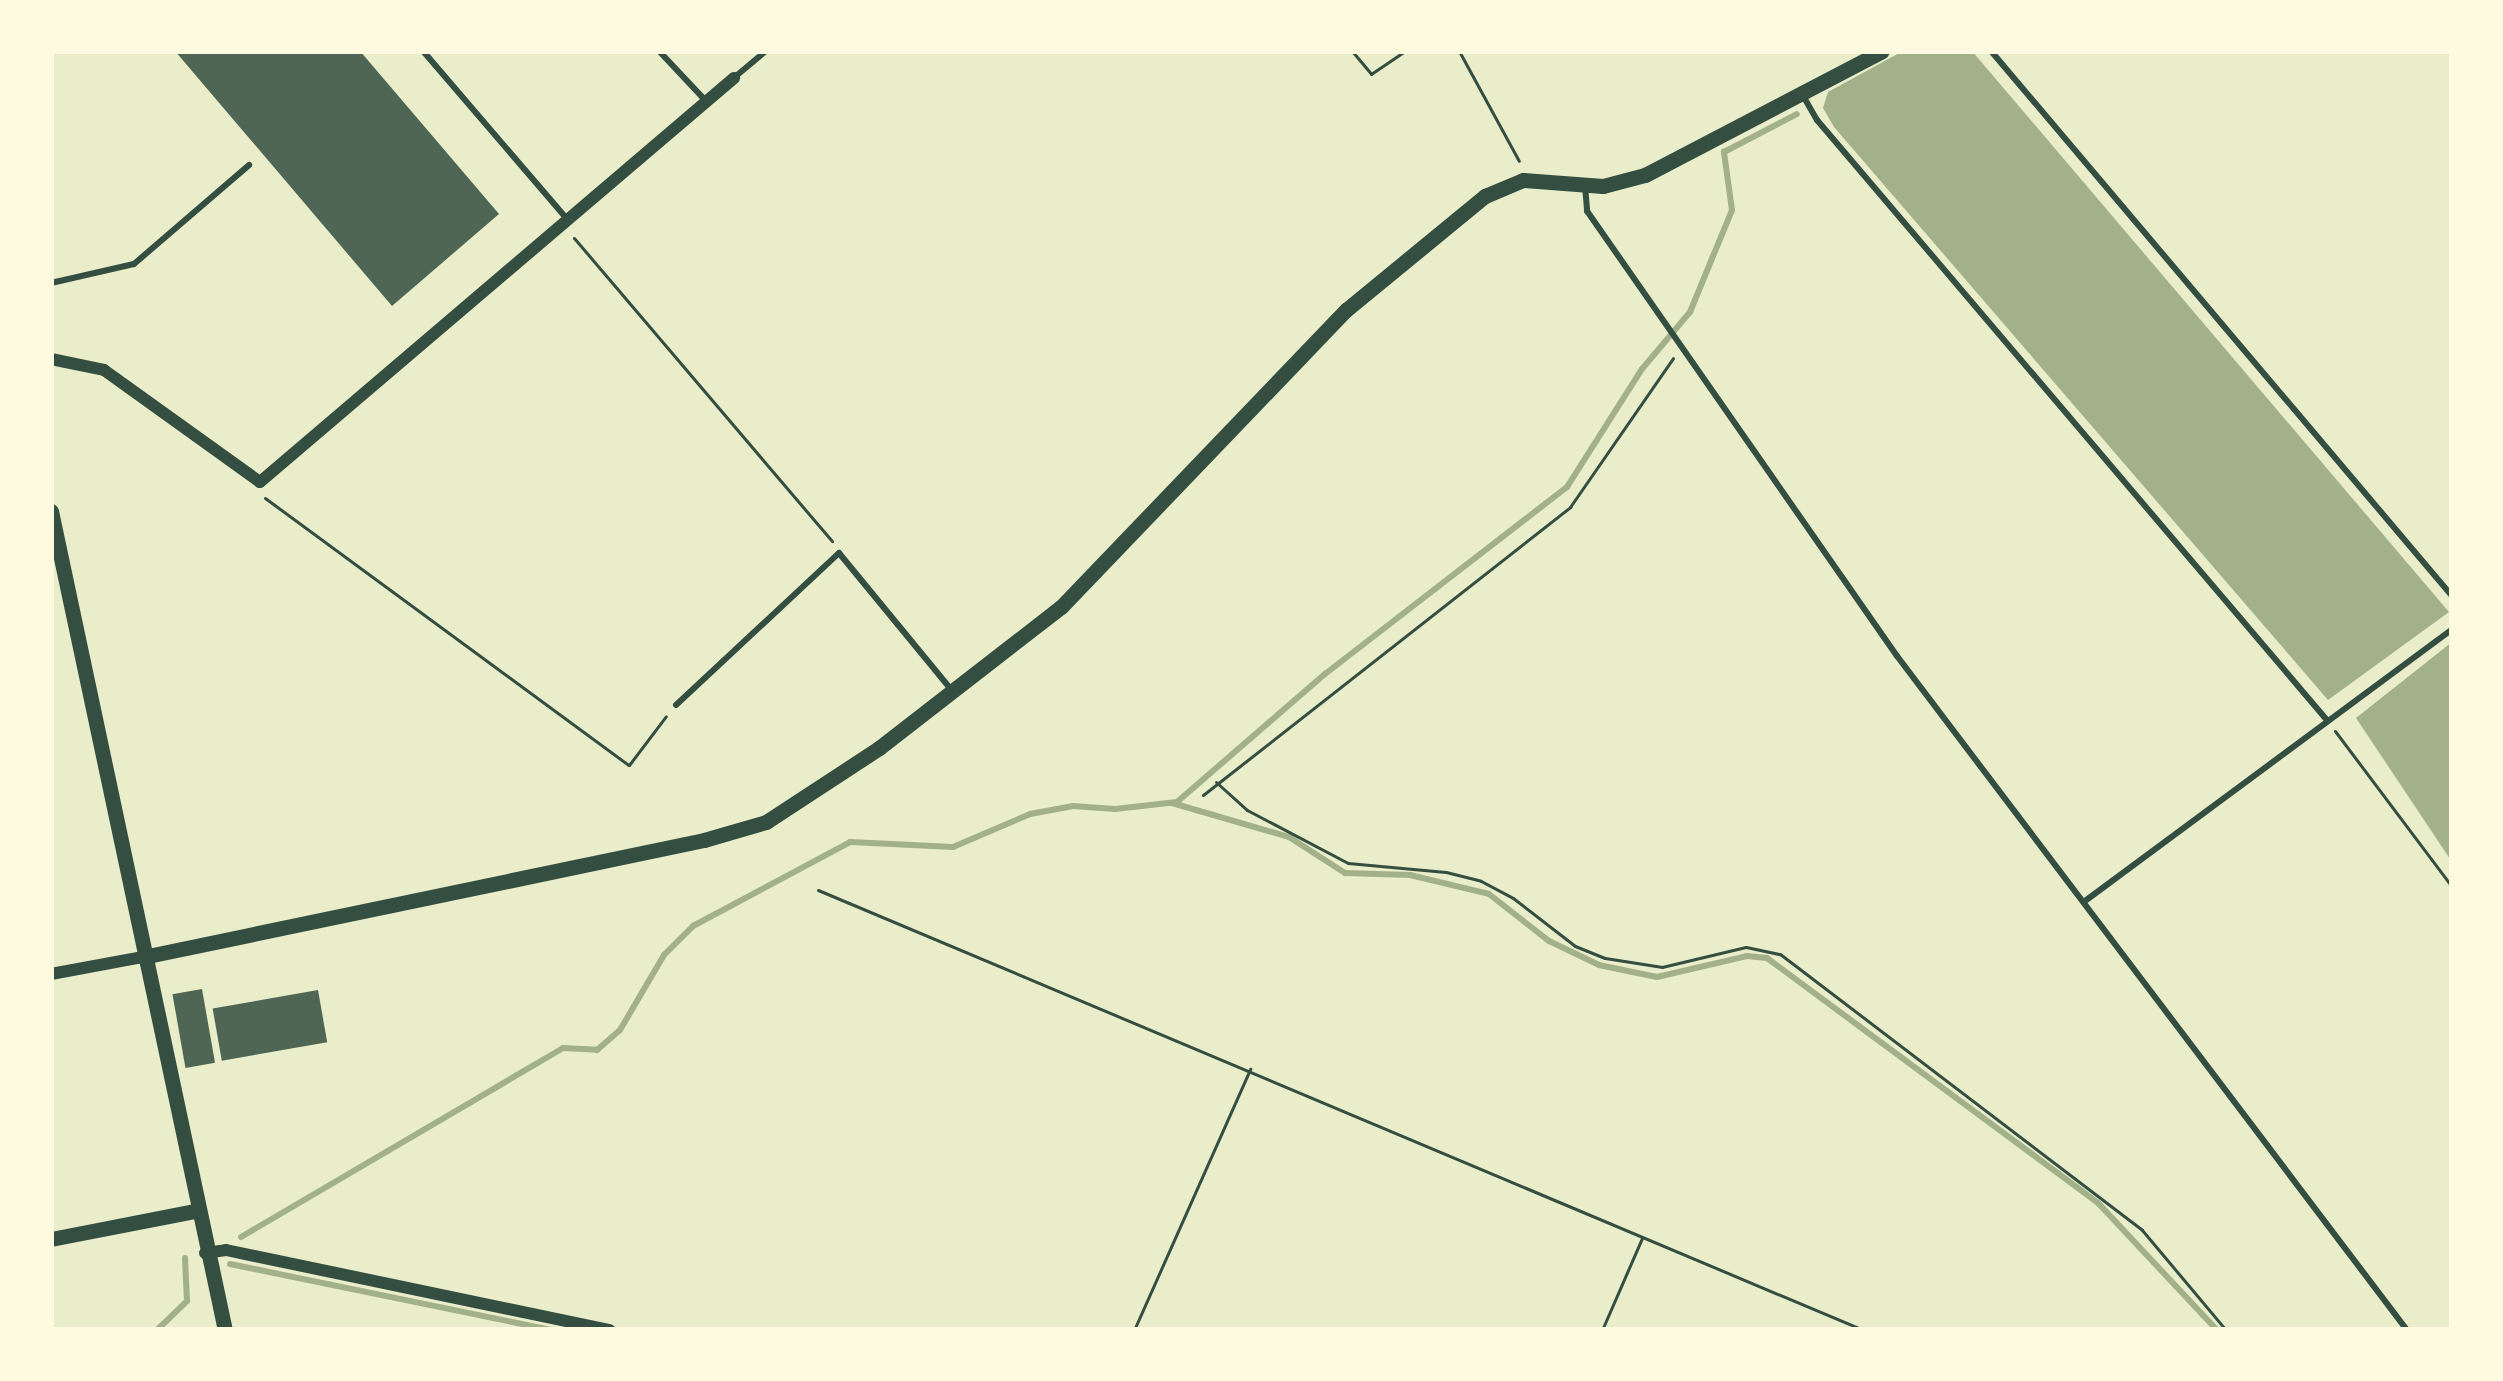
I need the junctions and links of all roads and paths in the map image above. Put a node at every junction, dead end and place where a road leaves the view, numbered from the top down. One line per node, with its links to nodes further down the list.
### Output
1 (423, 51): 15 (lane)
2 (659, 51): 11 (lane)
3 (766, 51): 9 (lane)
4 (1352, 51): 5 (path)
5 (1405, 51)
6 (1459, 51): 13 (path)
7 (1882, 51): 10 (street)
8 (1990, 51): 22 (lane)
9 (734, 78): 11 (street)
10 (1802, 93): 14 (street); 26 (lane)
11 (707, 101): 15 (street)
12 (249, 165): 16 (lane)
13 (1523, 180): 14 (street); 24 (street)
14 (1585, 184): 17 (lane)
15 (567, 219): 19 (street); 21 (path)
16 (51, 283)
17 (1681, 345): 27 (path); 31 (lane)
18 (51, 358): 19 (street)
19 (256, 481): 25 (path)
20 (51, 511): 32 (street)
21 (839, 553): 24 (lane); 25 (lane)
22 (2452, 596)
23 (2452, 629): 26 (lane)
24 (954, 692): 32 (street)
25 (676, 705)
26 (2327, 720): 29 (path); 31 (lane)
27 (1216, 782): 28 (path); 44 (path)
28 (1202, 795)
29 (2452, 887)
30 (818, 890): 34 (path)
31 (2085, 901): 45 (lane)
32 (143, 957): 33 (street); 35 (street)
33 (51, 974)
34 (1251, 1068): 36 (path); 41 (path)
35 (195, 1210): 37 (street); 38 (street)
36 (1643, 1235): 42 (path); 43 (path)
37 (51, 1239)
38 (205, 1253): 39 (street); 40 (street)
39 (225, 1330)
40 (610, 1330)
41 (1134, 1330)
42 (1602, 1330)
43 (1863, 1330)
44 (2226, 1330)
45 (2407, 1330)

